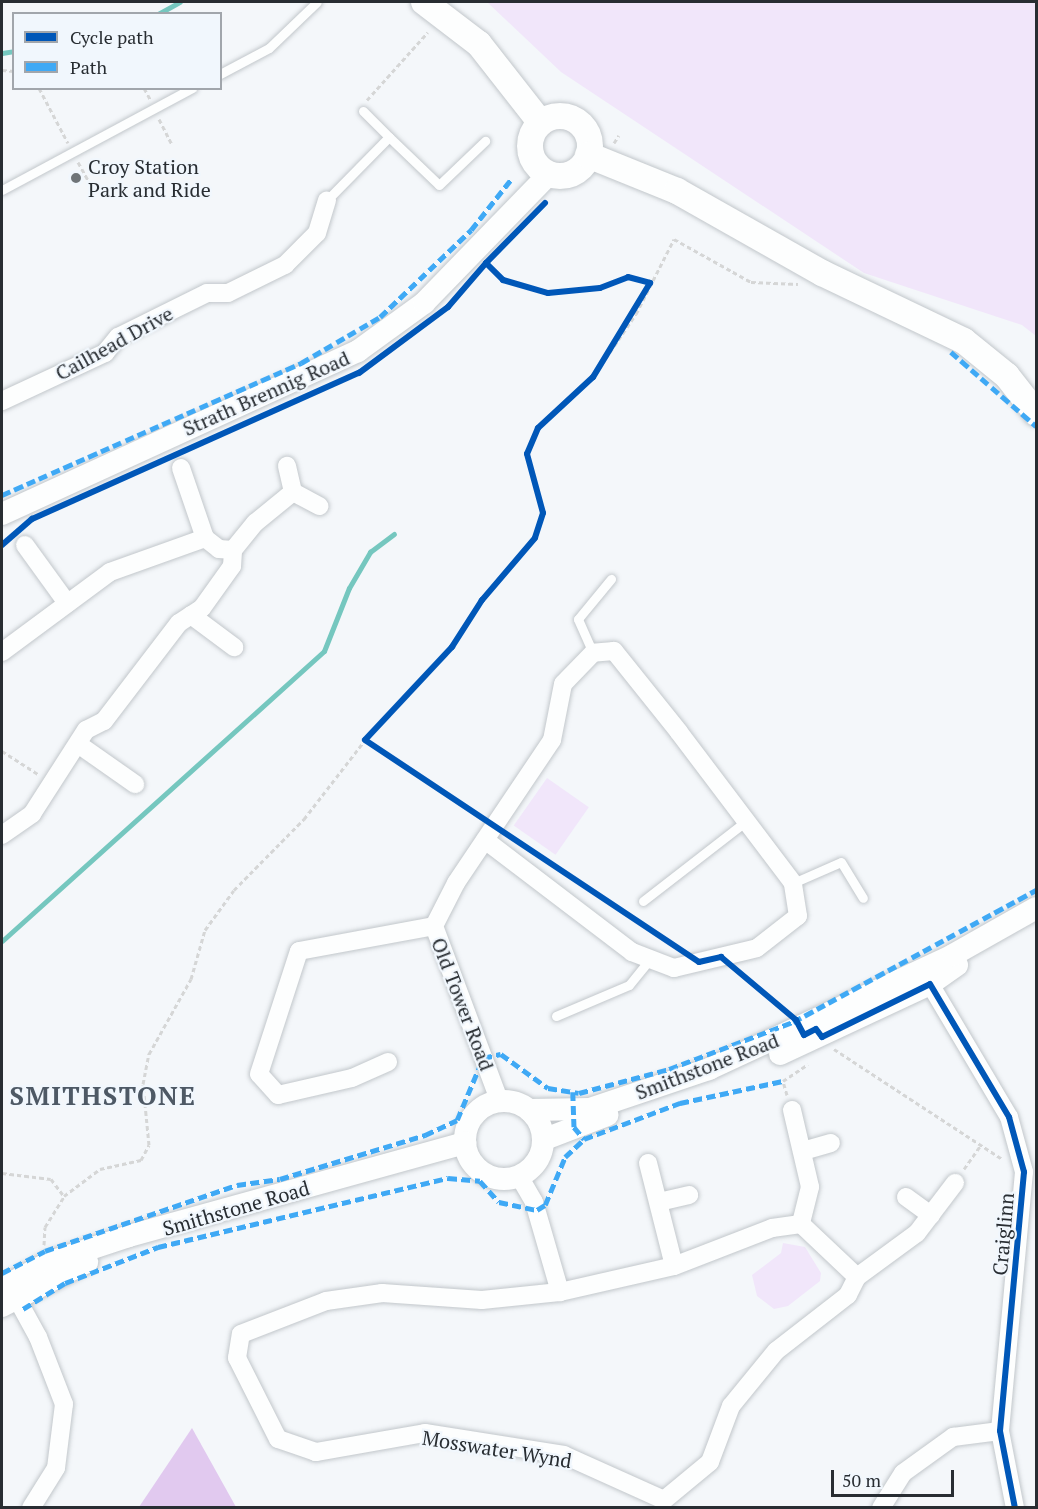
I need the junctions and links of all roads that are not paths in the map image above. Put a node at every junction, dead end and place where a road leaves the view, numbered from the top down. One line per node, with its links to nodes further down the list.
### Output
1 (317, 2): 3 (lane)
2 (424, 2): 6 (main road)
3 (222, 73)
4 (188, 90): 11 (lane)
5 (363, 111): 7 (lane)
6 (541, 123): 9 (main road); 10 (main road)
7 (389, 137): 8 (lane); 12 (lane)
8 (485, 141)
9 (588, 155): 10 (main road); 14 (main road)
10 (549, 174): 19 (street, Strath Brennig Road)
11 (2, 190)
12 (327, 200): 13 (street, Cailhead Drive)
13 (2, 401)
14 (1036, 413)
15 (287, 466): 17 (street)
16 (181, 468): 20 (street)
17 (293, 492): 18 (street); 22 (street)
18 (319, 506)
19 (2, 514)
20 (205, 538): 22 (street); 24 (street)
21 (25, 544): 24 (street)
22 (233, 550): 25 (street)
23 (611, 579): 28 (lane)
24 (67, 603): 27 (street)
25 (191, 615): 26 (street); 29 (street)
26 (234, 647)
27 (2, 652)
28 (593, 653): 31 (street); 32 (street, Old Tower Road)
29 (78, 744): 30 (street); 33 (street)
30 (135, 784)
31 (746, 821): 34 (street); 36 (lane)
32 (490, 833): 38 (street, Old Tower Road); 39 (street)
33 (2, 835)
34 (793, 883): 35 (lane); 39 (street)
35 (863, 898)
36 (643, 901)
37 (1036, 910): 40 (street, Smithstone Road); 44 (street, Smithstone Road)
38 (434, 926): 42 (street); 43 (street, Old Tower Road)
39 (650, 959): 41 (lane)
40 (930, 984): 46 (street, Smithstone Road); 63 (street, Craiglinn)
41 (556, 1016)
42 (388, 1062)
43 (499, 1100): 44 (street, Smithstone Road); 47 (street)
44 (530, 1110): 46 (street)
45 (792, 1110): 49 (street)
46 (545, 1139): 51 (street)
47 (465, 1143): 51 (street); 58 (street, Smithstone Road)
48 (831, 1143): 49 (street)
49 (803, 1151): 57 (street)
50 (648, 1162): 55 (street)
51 (519, 1176): 61 (street)
52 (954, 1183): 56 (street)
53 (689, 1195): 55 (street)
54 (906, 1197): 56 (street)
55 (659, 1202): 59 (street)
56 (931, 1215): 60 (street)
57 (801, 1224): 59 (street, Mosswater Wynd); 60 (street)
58 (145, 1233): 62 (street, Smithstone Road); 62 (street, Smithstone Road)
59 (674, 1266): 61 (street, Mosswater Wynd)
60 (857, 1276): 61 (street, Mosswater Wynd)
61 (560, 1292)
62 (5, 1297): 64 (street)
63 (1000, 1431): 65 (street); 66 (street, Craiglinn)
64 (31, 1508)
65 (881, 1508)
66 (1015, 1508)

